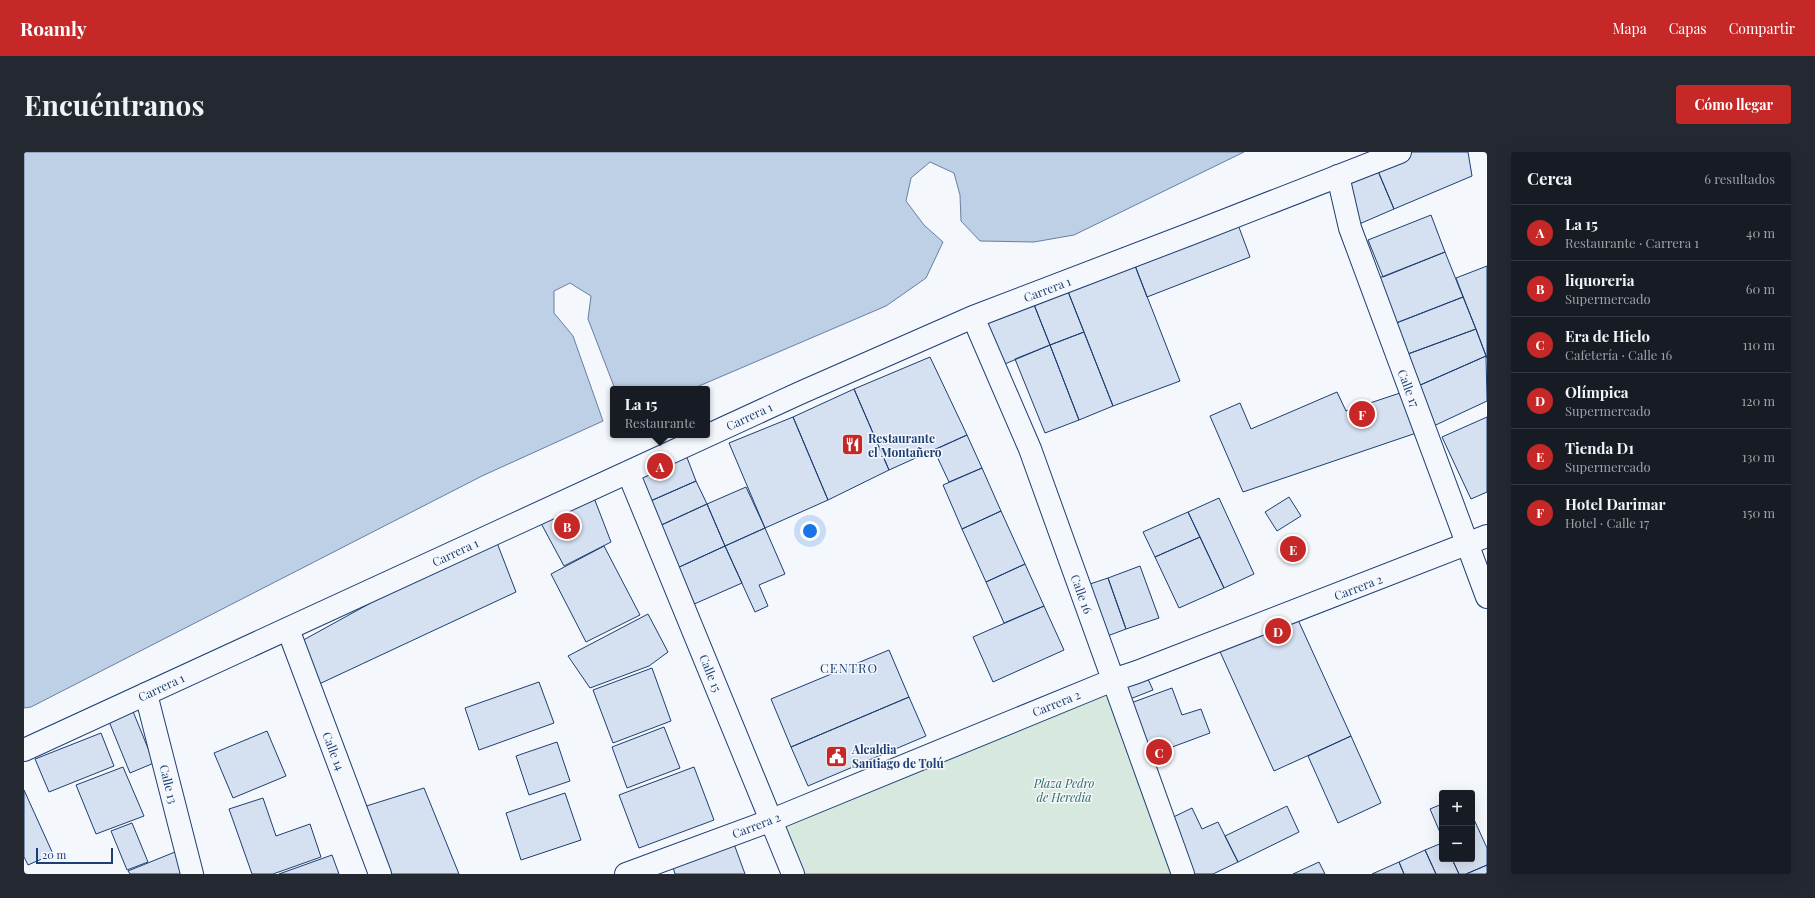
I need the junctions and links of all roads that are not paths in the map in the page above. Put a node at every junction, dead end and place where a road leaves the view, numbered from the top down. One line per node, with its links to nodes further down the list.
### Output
1 (1400, 152): 2 (street, Carrera 1)
2 (1338, 176): 3 (street, Carrera 1); 8 (street, Calle 17)
3 (973, 317): 4 (street, Carrera 1); 11 (street, Calle 16)
4 (710, 434)
5 (702, 438): 6 (street, Carrera 1)
6 (628, 472): 10 (street, Carrera 1); 14 (street, Calle 15)
7 (1487, 536): 8 (street, Carrera 2)
8 (1467, 545): 9 (street, Calle 17); 11 (street, Carrera 2)
9 (1487, 597)
10 (288, 629): 12 (street, Carrera 1); 16 (street, Calle 14)
11 (1112, 680): 14 (street, Carrera 2); 19 (street, Calle 16)
12 (146, 694): 13 (street, Carrera 1); 15 (street, Calle 13)
13 (24, 750)
14 (772, 820): 17 (street, Carrera 2); 18 (street, Calle 15)
15 (192, 874)
16 (380, 874)
17 (626, 874)
18 (793, 874)
19 (1183, 874)

